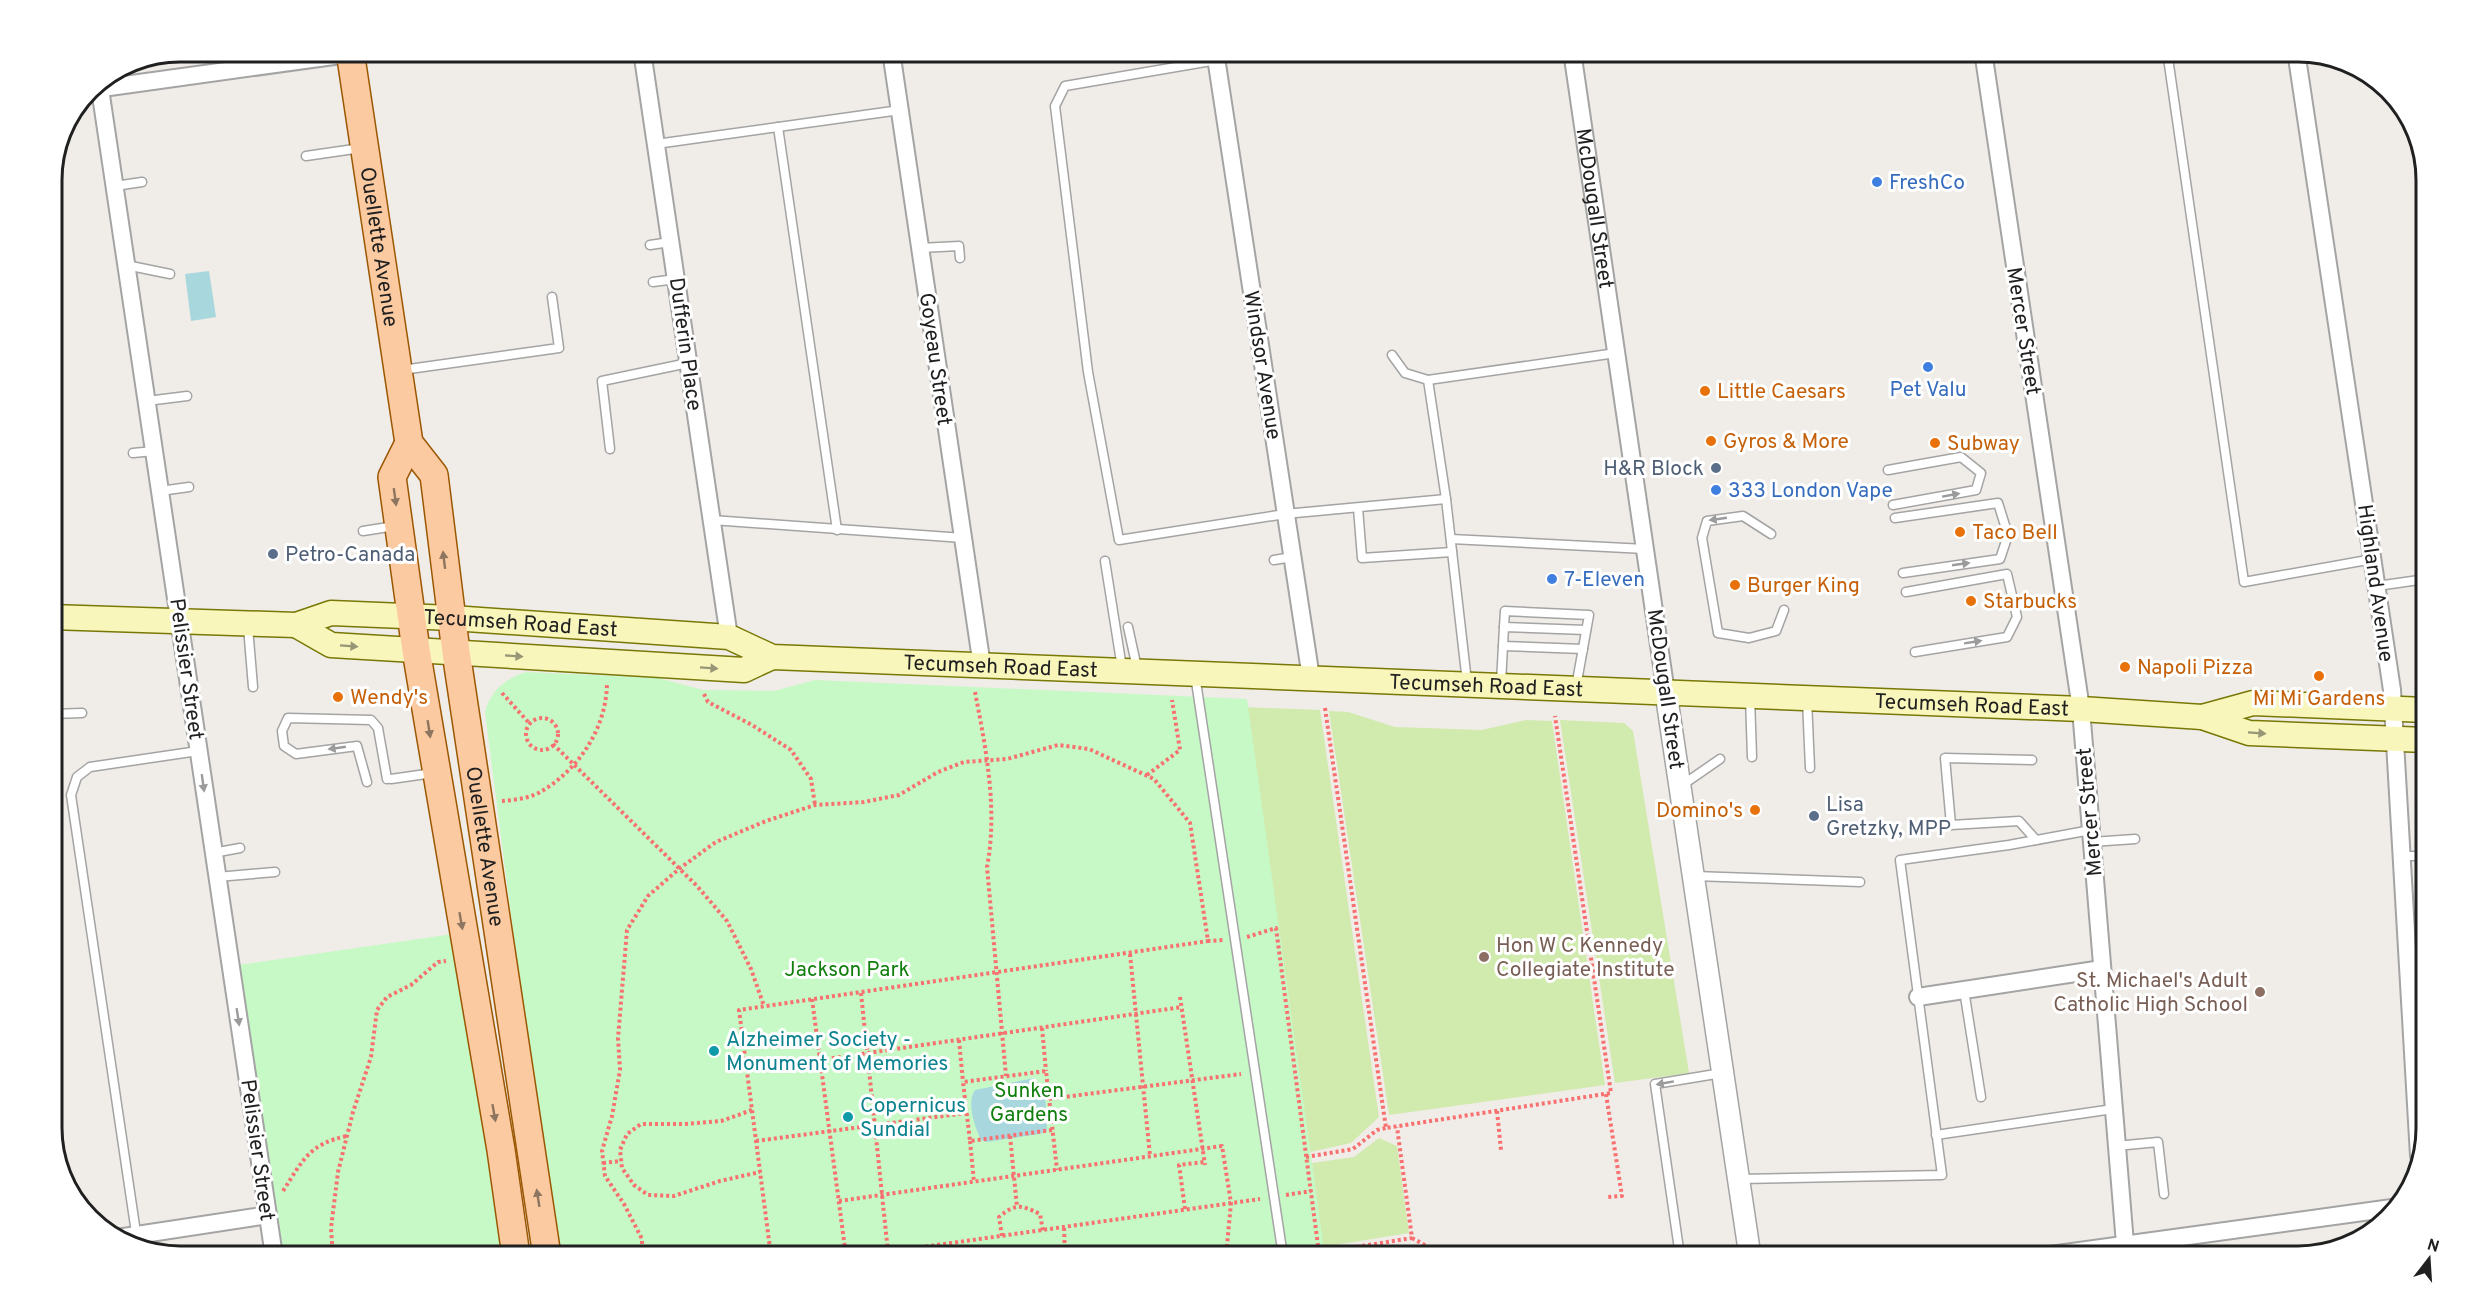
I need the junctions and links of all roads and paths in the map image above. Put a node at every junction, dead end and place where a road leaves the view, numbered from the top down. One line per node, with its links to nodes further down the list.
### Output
1 (282, 62): 11 (street)
2 (358, 62): 16 (main road, Ouellette Avenue)
3 (644, 62): 15 (street, Dufferin Place)
4 (893, 62): 13 (street, Goyeau Street)
5 (1186, 62): 46 (lane)
6 (1217, 62): 46 (street, Windsor Avenue)
7 (1574, 62): 29 (street, McDougall Street)
8 (1985, 62): 101 (street, Mercer Street)
9 (2169, 62): 58 (lane)
10 (2298, 62): 58 (street, Highland Avenue)
11 (109, 85)
12 (97, 95): 19 (street, Pelissier Street)
13 (900, 110): 14 (lane); 22 (street, Goyeau Street)
14 (778, 127): 15 (lane); 50 (lane)
15 (656, 144): 20 (street, Dufferin Place)
16 (364, 148): 17 (lane); 32 (main road, Ouellette Avenue)
17 (306, 156)
18 (142, 182): 19 (lane)
19 (114, 186): 24 (street, Pelissier Street)
20 (670, 242): 21 (lane); 26 (street, Dufferin Place)
21 (650, 245)
22 (920, 248): 23 (lane); 53 (street, Goyeau Street)
23 (960, 258)
24 (126, 265): 25 (lane); 35 (street, Pelissier Street)
25 (170, 274)
26 (676, 279): 27 (lane); 31 (street, Dufferin Place)
27 (653, 282)
28 (552, 297): 32 (lane)
29 (1616, 353): 33 (lane); 55 (street, McDougall Street)
30 (1392, 355): 33 (lane)
31 (688, 363): 37 (lane); 48 (street, Dufferin Place)
32 (398, 370): 36 (main road, Ouellette Avenue)
33 (1428, 380): 43 (lane)
34 (187, 396): 35 (lane)
35 (147, 401): 38 (street, Pelissier Street)
36 (409, 443): 49 (main road, Ouellette Avenue, one-way to 49); 68 (main road, Ouellette Avenue, one-way to 36)
37 (610, 449)
38 (154, 451): 39 (lane); 42 (street, Pelissier Street)
39 (133, 453)
40 (1888, 471): 44 (lane, one-way to 40)
41 (189, 486): 42 (lane)
42 (160, 490): 69 (street, Pelissier Street)
43 (1446, 499): 45 (lane); 54 (lane)
44 (1893, 505)
45 (1358, 508): 46 (lane); 56 (lane)
46 (1285, 514): 57 (street, Windsor Avenue)
47 (1895, 518): 61 (lane, one-way to 47)
48 (712, 520): 50 (lane); 75 (street, Dufferin Place)
49 (399, 526): 51 (lane); 66 (main road, Ouellette Avenue)
50 (837, 530): 53 (lane)
51 (363, 531)
52 (1771, 534): 65 (lane, one-way to 65)
53 (963, 538): 82 (street, Goyeau Street)
54 (1451, 539): 55 (lane); 56 (lane)
55 (1645, 549): 93 (street, McDougall Street)
56 (1452, 552): 87 (lane)
57 (1292, 557): 59 (lane); 85 (street, Windsor Avenue)
58 (2373, 559): 63 (street, Highland Avenue)
59 (1274, 560)
60 (1105, 561): 83 (lane)
61 (1903, 573)
62 (2415, 581): 63 (lane)
63 (2377, 586): 99 (street, Highland Avenue)
64 (1906, 592): 80 (lane, one-way to 64)
65 (1785, 610)
66 (411, 616): 68 (main road, Tecumseh Road East); 71 (main road, Tecumseh Road East); 78 (main road, Ouellette Avenue)
67 (62, 617): 69 (main road)
68 (452, 618): 75 (main road, Tecumseh Road East); 79 (main road, Ouellette Avenue)
69 (180, 621): 70 (main road); 110 (street, Pelissier Street)
70 (248, 623): 71 (main road); 88 (lane)
71 (296, 625): 78 (main road, Tecumseh Road East, one-way to 78)
72 (1128, 627): 83 (lane)
73 (1504, 627): 74 (lane); 74 (lane); 76 (lane)
74 (1586, 630): 77 (lane)
75 (729, 637): 81 (main road, Tecumseh Road East)
76 (1503, 646): 77 (lane); 89 (lane)
77 (1583, 649): 90 (lane)
78 (416, 650): 79 (main road, Tecumseh Road East); 117 (main road, Ouellette Avenue, one-way to 117)
79 (456, 652): 81 (main road, Tecumseh Road East, one-way to 81); 216 (main road, Ouellette Avenue, one-way to 79)
80 (1915, 652)
81 (772, 657): 82 (main road, Tecumseh Road East)
82 (982, 666): 83 (main road, Tecumseh Road East)
83 (1130, 672): 84 (main road, Tecumseh Road East)
84 (1195, 674): 85 (main road, Tecumseh Road East); 224 (lane)
85 (1311, 678): 87 (main road, Tecumseh Road East)
86 (607, 679): 115 (path)
87 (1468, 685): 89 (main road, Tecumseh Road East)
88 (253, 687)
89 (1501, 687): 90 (main road, Tecumseh Road East)
90 (1575, 690): 93 (main road, Tecumseh Road East)
91 (975, 692): 113 (path)
92 (502, 693): 106 (path)
93 (1666, 693): 95 (main road, Tecumseh Road East); 120 (street, McDougall Street)
94 (704, 694): 122 (path)
95 (1749, 697): 96 (main road, Tecumseh Road East); 111 (lane)
96 (1807, 699): 101 (main road, Tecumseh Road East); 116 (lane)
97 (1172, 700): 118 (path)
98 (1325, 708): 174 (path)
99 (2393, 708): 100 (main road, Tecumseh Road East); 105 (main road, Tecumseh Road East); 107 (street, Highland Avenue)
100 (2416, 709)
101 (2081, 710): 105 (main road, Tecumseh Road East); 123 (street, Mercer Street)
102 (82, 713): 103 (lane)
103 (62, 714)
104 (1556, 716): 164 (path)
105 (2202, 717): 107 (main road, Tecumseh Road East, one-way to 107)
106 (530, 724): 109 (path); 109 (path)
107 (2396, 739): 108 (main road, Tecumseh Road East); 128 (street, Highland Avenue)
108 (2416, 740)
109 (553, 744): 115 (path)
110 (198, 751): 127 (street, Pelissier Street, one-way to 127); 209 (lane)
111 (1752, 757)
112 (1720, 759): 120 (lane)
113 (987, 760): 118 (path); 122 (path); 143 (path)
114 (2032, 760): 125 (lane)
115 (573, 764): 121 (path); 130 (path)
116 (1810, 768)
117 (436, 772): 119 (lane, one-way to 117); 215 (main road, Ouellette Avenue, one-way to 215)
118 (1147, 776): 137 (path)
119 (367, 782)
120 (1680, 786): 132 (street, McDougall Street)
121 (502, 801)
122 (815, 805): 130 (path)
123 (2091, 836): 124 (lane); 125 (lane); 142 (street, Mercer Street)
124 (2135, 839)
125 (2036, 840): 147 (lane)
126 (240, 848): 127 (lane)
127 (213, 853): 133 (street, Pelissier Street)
128 (2402, 856): 129 (lane); 140 (street, Highland Avenue)
129 (2416, 856)
130 (680, 868): 149 (path); 188 (path)
131 (275, 872): 133 (lane)
132 (1693, 876): 134 (lane); 158 (street, McDougall Street)
133 (217, 877): 206 (street, Pelissier Street, one-way to 206)
134 (1860, 882)
135 (1247, 937): 186 (path)
136 (1224, 940): 137 (path)
137 (1208, 941): 138 (path)
138 (1130, 954): 143 (path); 151 (path)
139 (449, 961): 178 (path)
140 (2408, 966): 141 (lane); 167 (street, Highland Avenue)
141 (2416, 966)
142 (2102, 969): 144 (street); 168 (street, Mercer Street)
143 (996, 973): 145 (path); 153 (path)
144 (1964, 990): 147 (street); 165 (lane)
145 (861, 993): 148 (path); 155 (path)
146 (1180, 997): 150 (path)
147 (1918, 997): 177 (lane)
148 (812, 999): 149 (path); 156 (path)
149 (764, 1006): 169 (path)
150 (1182, 1007): 151 (path); 161 (path)
151 (1136, 1014): 152 (path); 163 (path)
152 (1042, 1028): 153 (path); 157 (path)
153 (1002, 1033): 154 (path); 160 (path)
154 (959, 1040): 155 (path); 162 (path)
155 (867, 1053): 156 (path); 172 (path)
156 (820, 1060): 176 (path)
157 (1046, 1071): 160 (path); 166 (path)
158 (1723, 1073): 192 (street, McDougall Street); 228 (lane, one-way to 228)
159 (1240, 1074): 161 (path)
160 (1006, 1076): 162 (path)
161 (1192, 1079): 163 (path); 183 (path)
162 (963, 1082): 171 (path)
163 (1143, 1086): 166 (path); 185 (path)
164 (1606, 1094): 170 (path); 199 (path)
165 (1981, 1096)
166 (1049, 1099): 175 (path)
167 (2416, 1104)
168 (2113, 1109): 177 (lane); 182 (street, Mercer Street)
169 (752, 1110): 180 (path); 187 (path)
170 (1497, 1111): 173 (path); 184 (path)
171 (966, 1113): 172 (path); 181 (path)
172 (874, 1125): 176 (path); 197 (path)
173 (1397, 1127): 174 (path); 211 (path)
174 (1386, 1128): 186 (path)
175 (1052, 1130): 179 (path); 189 (path)
176 (829, 1131): 180 (path); 201 (path)
177 (1936, 1134): 192 (lane)
178 (347, 1136): 196 (path); 214 (path)
179 (1010, 1136): 181 (path); 191 (path)
180 (756, 1141): 190 (path)
181 (970, 1142): 193 (path)
182 (2116, 1146): 195 (lane); 230 (street, Mercer Street)
183 (1202, 1149): 185 (path); 202 (path); 204 (path)
184 (1501, 1150)
185 (1150, 1156): 189 (path)
186 (1306, 1157): 194 (path)
187 (621, 1161): 188 (path); 190 (path)
188 (603, 1163): 217 (path)
189 (1057, 1170): 191 (path)
190 (760, 1172): 218 (path)
191 (1014, 1176): 193 (path); 203 (path)
192 (1738, 1179): 229 (street, McDougall Street)
193 (974, 1182): 197 (path)
194 (1311, 1191): 198 (path); 225 (path)
195 (2163, 1194)
196 (280, 1195)
197 (881, 1195): 201 (path); 220 (path)
198 (1285, 1196)
199 (1608, 1197)
200 (1259, 1199): 202 (path)
201 (838, 1201): 219 (path)
202 (1231, 1203): 204 (path); 223 (path)
203 (1017, 1207): 208 (path); 210 (path)
204 (1185, 1209): 207 (path)
205 (2381, 1210): 231 (street)
206 (268, 1215): 212 (street); 213 (street, Pelissier Street)
207 (1064, 1228): 208 (path); 222 (path)
208 (1043, 1231): 210 (path)
209 (136, 1236)
210 (1002, 1236): 221 (path)
211 (1412, 1238): 226 (path); 227 (path)
212 (145, 1239)
213 (273, 1246)
214 (332, 1246)
215 (515, 1246)
216 (545, 1246)
217 (642, 1246)
218 (770, 1246)
219 (845, 1246)
220 (887, 1246)
221 (931, 1246)
222 (1065, 1246)
223 (1227, 1246)
224 (1281, 1246)
225 (1318, 1246)
226 (1372, 1246)
227 (1427, 1246)
228 (1679, 1246)
229 (1748, 1246)
230 (2125, 1246)
231 (2150, 1246)

